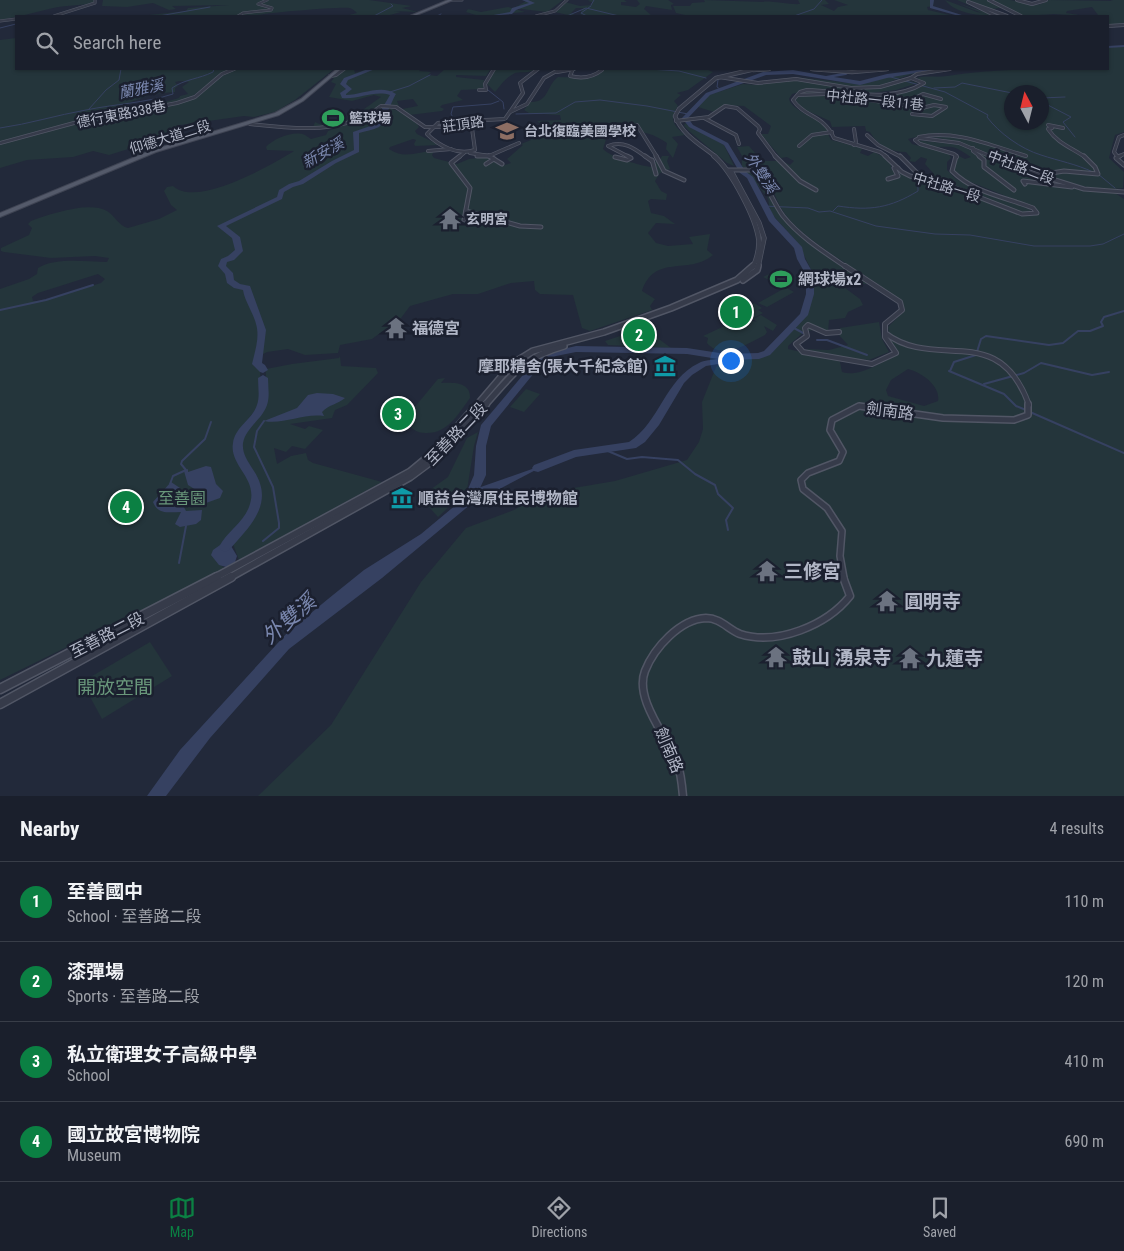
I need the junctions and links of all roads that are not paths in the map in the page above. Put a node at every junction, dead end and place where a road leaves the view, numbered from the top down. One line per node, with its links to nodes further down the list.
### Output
1 (95, 0): 9 (street)
2 (267, 0): 10 (street)
3 (451, 0): 4 (street); 11 (main road)
4 (462, 0)
5 (567, 0): 12 (street)
6 (989, 0): 15 (street)
7 (1017, 0): 8 (street)
8 (1046, 0)
9 (57, 15)
10 (240, 15)
11 (414, 15)
12 (539, 15)
13 (994, 15): 14 (street)
14 (1004, 15)
15 (1020, 15)
16 (15, 18): 17 (street)
17 (0, 21)
18 (1124, 24): 19 (street)
19 (1109, 26)
20 (232, 70): 60 (street, 德行東路338巷)
21 (338, 70): 39 (main road, 仰德大道二段)
22 (343, 70): 39 (street)
23 (493, 70): 42 (street)
24 (537, 70): 46 (street)
25 (559, 70): 38 (street)
26 (569, 70): 38 (street)
27 (574, 70): 28 (street)
28 (602, 70)
29 (752, 70): 40 (street)
30 (761, 70): 40 (street)
31 (828, 70): 36 (street)
32 (835, 70): 36 (street)
33 (864, 70): 37 (street)
34 (869, 70): 37 (street)
35 (943, 70): 41 (street)
36 (843, 71): 37 (street)
37 (851, 71)
38 (556, 72): 46 (street)
39 (330, 76): 51 (main road, 仰德大道二段)
40 (719, 78): 41 (street); 50 (street)
41 (911, 78): 43 (street)
42 (479, 90)
43 (797, 95): 45 (street, 中社路一段11巷); 56 (street, 中社路一段)
44 (942, 99): 45 (street)
45 (894, 102): 47 (street, 中社路一段11巷)
46 (510, 112): 49 (street, 莊頂路)
47 (912, 114)
48 (701, 118): 50 (street); 62 (street); 90 (street)
49 (470, 121): 53 (street, 莊頂路); 53 (street); 70 (street)
50 (678, 122): 82 (street, 至善路二段)
51 (250, 124): 53 (street, 莊頂路); 94 (main road, 仰德大道二段)
52 (637, 125): 65 (street)
53 (432, 127): 67 (street)
54 (1063, 128): 84 (street)
55 (854, 129): 63 (street)
56 (832, 132): 63 (street, 中社路一段); 64 (street)
57 (867, 135): 87 (street)
58 (1124, 135): 75 (street)
59 (919, 138): 66 (street, 中社路二段); 74 (street); 87 (street, 中社路一段)
60 (0, 143)
61 (519, 143): 72 (street)
62 (739, 144)
63 (854, 145): 81 (street, 中社路一段)
64 (799, 146)
65 (648, 148): 77 (street); 86 (street)
66 (973, 148): 84 (street, 中社路二段); 91 (street)
67 (452, 149): 68 (street); 69 (street)
68 (428, 151)
69 (464, 153): 70 (street); 93 (street)
70 (470, 153): 72 (street)
71 (1124, 154): 75 (street)
72 (489, 156): 76 (street)
73 (615, 156): 77 (street)
74 (1026, 156)
75 (1117, 156): 80 (street)
76 (494, 159): 78 (street); 79 (street)
77 (652, 162): 83 (street)
78 (486, 164)
79 (502, 164)
80 (1124, 165)
81 (898, 168): 85 (street); 87 (street, 中社路一段)
82 (730, 169): 98 (street); 99 (street, 至善路二段); 100 (street, 至善路二段)
83 (656, 174)
84 (1038, 175): 89 (street, 中社路二段)
85 (888, 179)
86 (684, 180)
87 (926, 180)
88 (1025, 184): 89 (street)
89 (1073, 186): 92 (street, 中社路二段)
90 (816, 190)
91 (1014, 190)
92 (1124, 192)
93 (466, 211): 95 (street); 96 (street)
94 (0, 215)
95 (464, 220)
96 (541, 227)
97 (839, 332): 98 (street)
98 (885, 333): 101 (street, 劍南路)
99 (0, 689)
100 (0, 704)
101 (682, 796)

